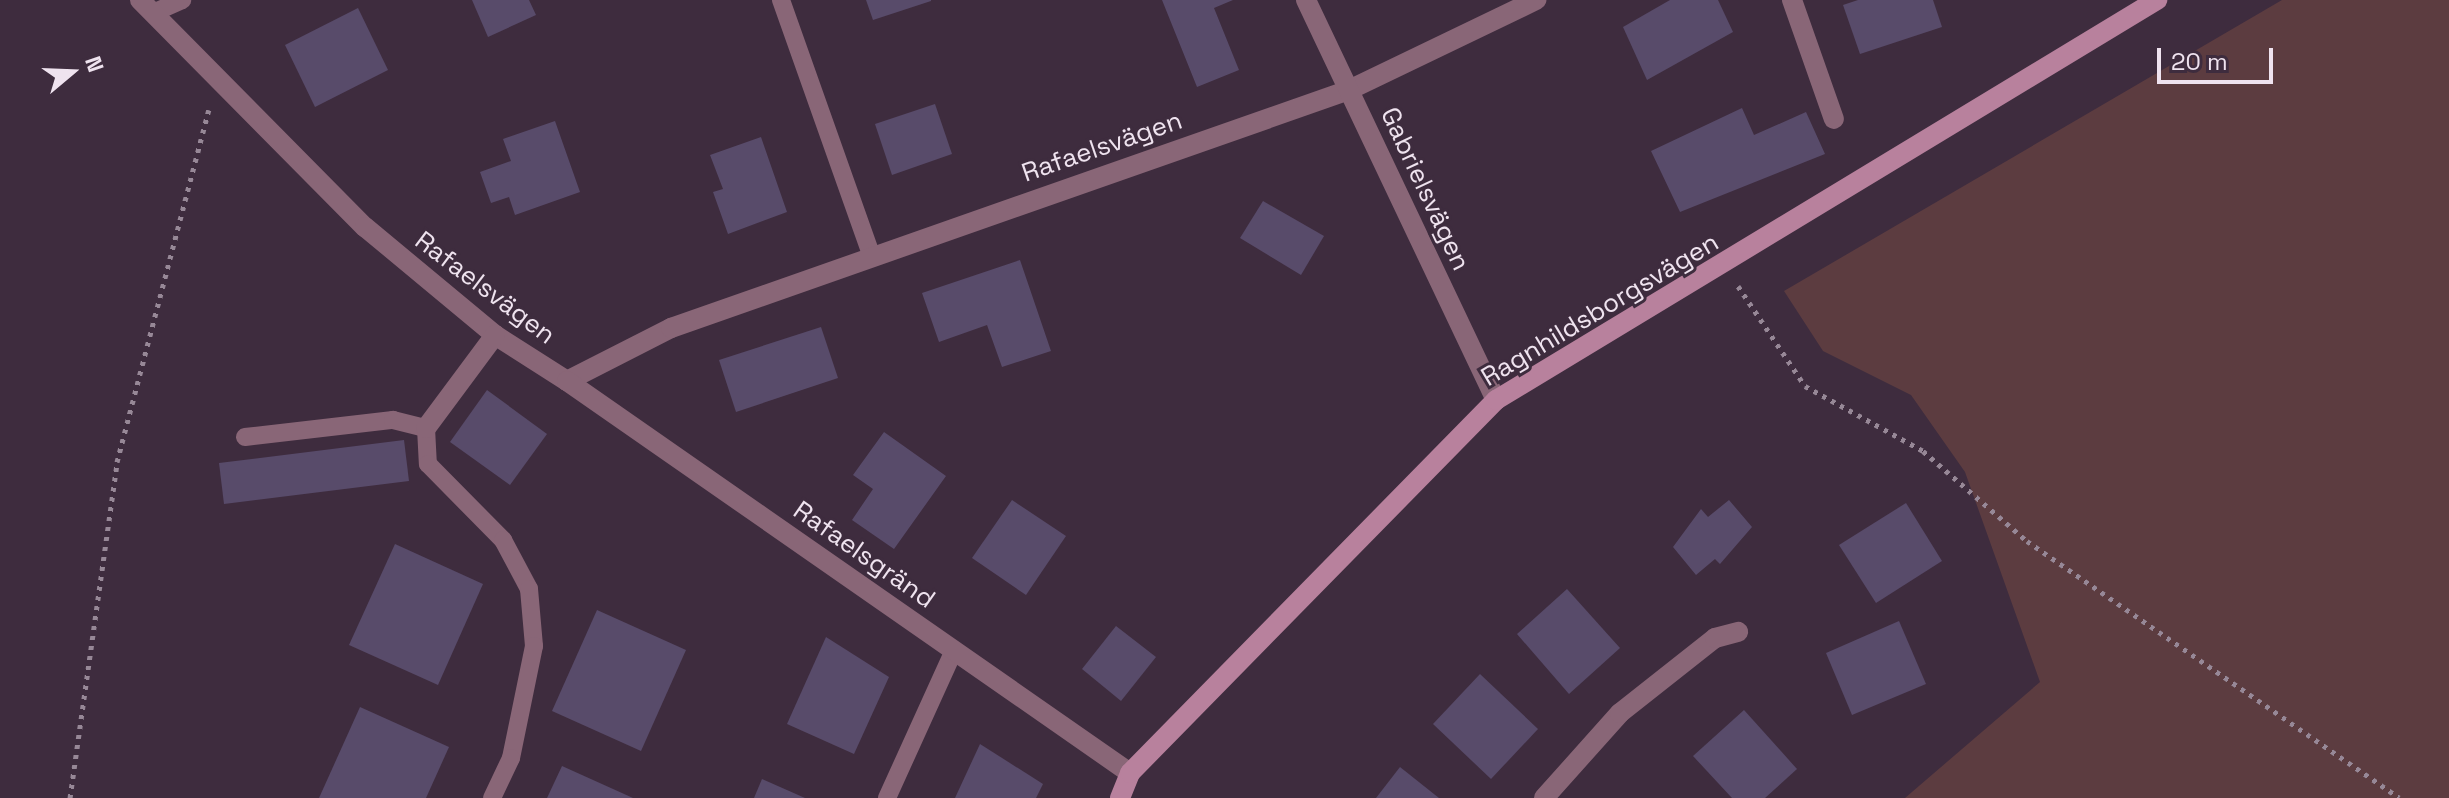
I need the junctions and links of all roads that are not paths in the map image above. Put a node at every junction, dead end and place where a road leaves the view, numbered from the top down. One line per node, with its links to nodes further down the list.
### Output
1 (182, 0): 7 (lane)
2 (781, 0): 10 (lane)
3 (1306, 0): 8 (street, Gabrielsvägen)
4 (1536, 0): 8 (street, Rafaelsvägen)
5 (1792, 0): 9 (street)
6 (2157, 0): 13 (street, Ragnhildsborgsvägen)
7 (147, 6): 11 (street, Rafaelsvägen)
8 (1349, 90): 10 (street, Rafaelsvägen); 13 (street, Gabrielsvägen)
9 (1834, 119)
10 (871, 254): 12 (street, Rafaelsvägen)
11 (495, 335): 12 (street, Rafaelsvägen); 14 (street)
12 (567, 381): 17 (street, Rafaelsgränd)
13 (1496, 400): 18 (street, Ragnhildsborgsvägen)
14 (426, 428): 15 (lane); 19 (lane)
15 (245, 437)
16 (1738, 632): 22 (street)
17 (954, 650): 18 (street, Rafaelsgränd); 20 (lane)
18 (1130, 773): 21 (street, Ragnhildsborgsvägen)
19 (492, 798)
20 (887, 798)
21 (1120, 798)
22 (1544, 798)

